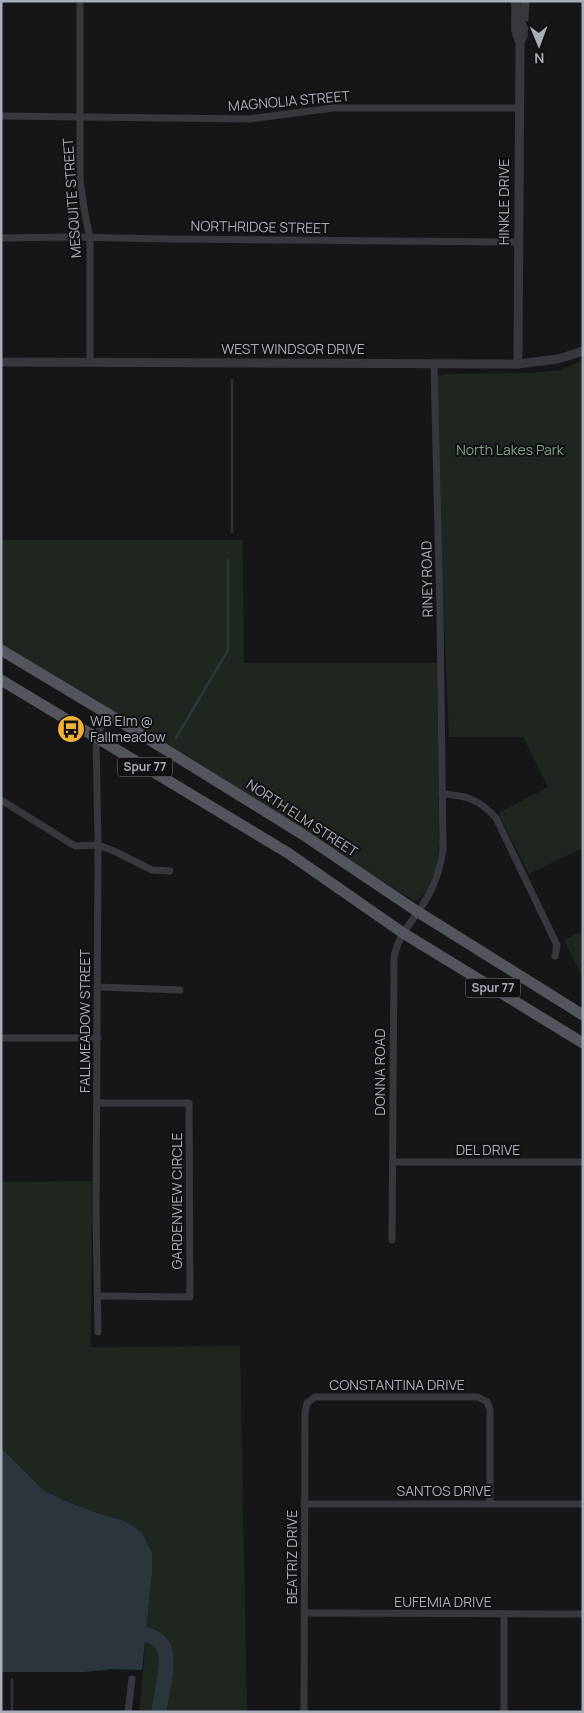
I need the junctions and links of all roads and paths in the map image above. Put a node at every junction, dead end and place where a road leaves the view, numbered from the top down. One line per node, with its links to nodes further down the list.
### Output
1 (80, 1): 7 (street, MESQUITE STREET)
2 (515, 1): 4 (street, HINKLE DRIVE)
3 (525, 1): 4 (street, HINKLE DRIVE)
4 (520, 41): 5 (street, HINKLE DRIVE)
5 (518, 108): 7 (street, MAGNOLIA STREET); 10 (street, HINKLE DRIVE)
6 (1, 116): 7 (street, MAGNOLIA STREET)
7 (79, 118): 9 (street, MESQUITE STREET)
8 (1, 238): 9 (street, NORTHRIDGE STREET)
9 (90, 238): 10 (street, NORTHRIDGE STREET); 13 (street, MESQUITE STREET)
10 (518, 242): 15 (street, HINKLE DRIVE)
11 (583, 351): 15 (street, WEST WINDSOR DRIVE)
12 (1, 362): 13 (street, WEST WINDSOR DRIVE)
13 (90, 363): 14 (street, WEST WINDSOR DRIVE)
14 (434, 364): 15 (street, WEST WINDSOR DRIVE); 20 (street, RINEY ROAD)
15 (518, 364)
16 (1, 650): 18 (main road, NORTH ELM STREET / Spur 77)
17 (1, 680): 19 (main road, Spur 77)
18 (108, 714): 19 (street, FALLMEADOW STREET); 24 (main road, NORTH ELM STREET / Spur 77)
19 (96, 737): 22 (street, FALLMEADOW STREET); 25 (main road, Spur 77)
20 (442, 794): 24 (street, RINEY ROAD); 26 (street)
21 (1, 800): 22 (street)
22 (98, 845): 23 (street); 27 (street, FALLMEADOW STREET)
23 (170, 871)
24 (418, 912): 25 (street, DONNA ROAD); 29 (main road, NORTH ELM STREET / Spur 77)
25 (403, 933): 32 (main road, Spur 77); 34 (street, DONNA ROAD)
26 (555, 956)
27 (98, 987): 28 (street); 31 (street, FALLMEADOW STREET)
28 (180, 990)
29 (583, 1015)
30 (1, 1038): 31 (street)
31 (98, 1038): 33 (street, FALLMEADOW STREET)
32 (583, 1043)
33 (98, 1103): 37 (street, FALLMEADOW STREET); 37 (street, GARDENVIEW CIRCLE)
34 (393, 1162): 35 (street, DEL DRIVE); 36 (street, DONNA ROAD)
35 (583, 1162)
36 (392, 1240)
37 (98, 1296): 38 (street, FALLMEADOW STREET)
38 (98, 1332)
39 (307, 1403): 40 (street, BEATRIZ DRIVE); 41 (street, CONSTANTINA DRIVE)
40 (304, 1504): 41 (street, SANTOS DRIVE); 43 (street, BEATRIZ DRIVE)
41 (490, 1504): 42 (street, SANTOS DRIVE)
42 (583, 1504)
43 (304, 1613): 44 (street, EUFEMIA DRIVE); 48 (street, BEATRIZ DRIVE)
44 (504, 1614): 45 (street, EUFEMIA DRIVE); 49 (street)
45 (583, 1614)
46 (132, 1679): 47 (street)
47 (128, 1712)
48 (304, 1712)
49 (504, 1712)

